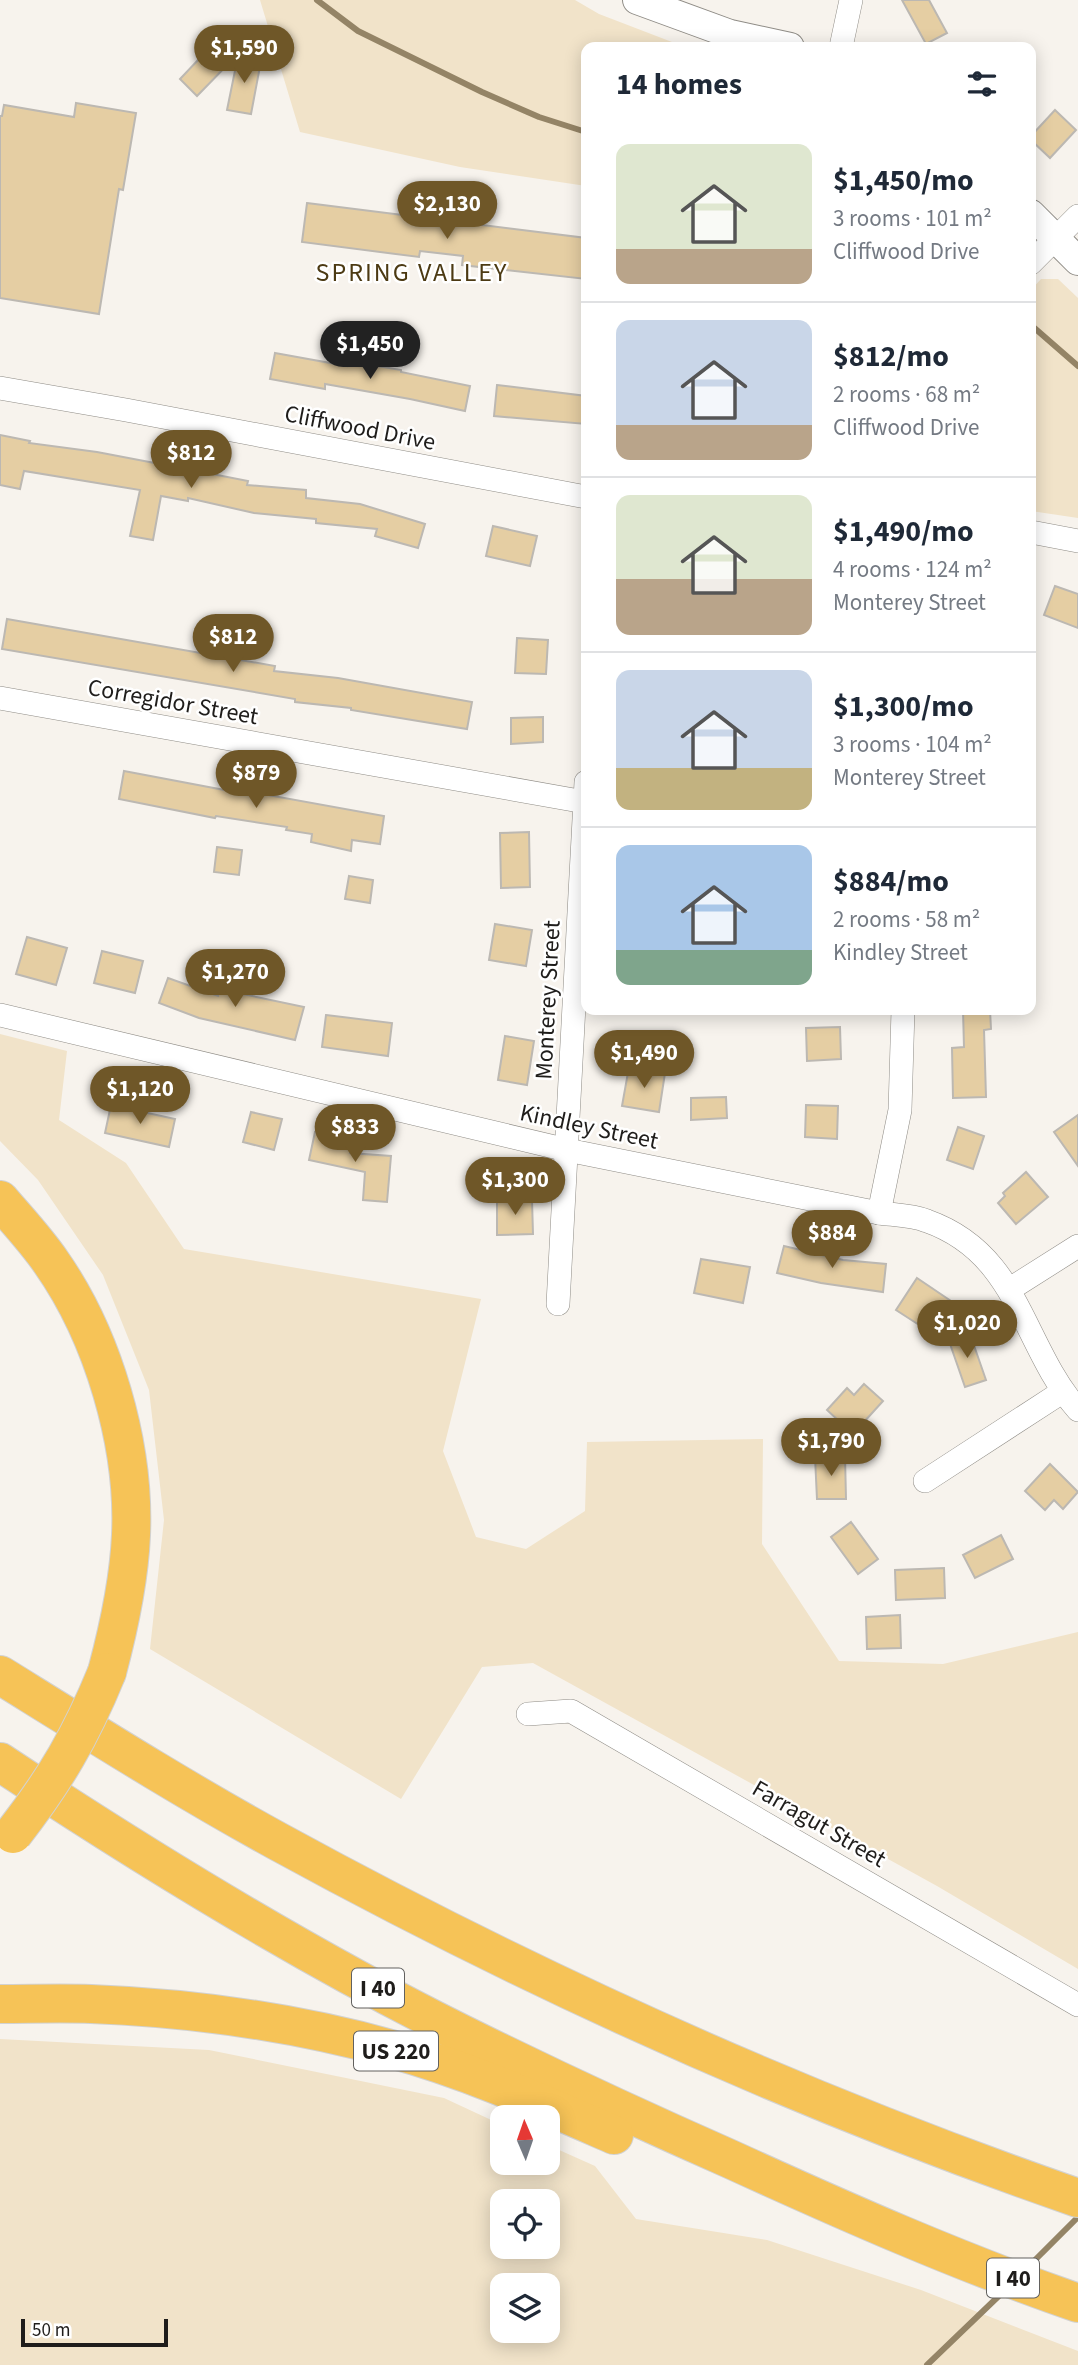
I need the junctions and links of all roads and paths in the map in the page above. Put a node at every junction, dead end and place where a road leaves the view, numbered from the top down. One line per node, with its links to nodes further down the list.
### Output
1 (637, 0): 3 (street)
2 (851, 0): 4 (street)
3 (767, 42)
4 (842, 42)
5 (1078, 216): 7 (street)
6 (1036, 219): 7 (street)
7 (1055, 238): 8 (street); 9 (street)
8 (1036, 257)
9 (1078, 261)
10 (0, 388): 11 (street, Cliffwood Drive)
11 (581, 496)
12 (1036, 532): 13 (street)
13 (1078, 541)
14 (0, 698): 15 (street, Corregidor Street)
15 (581, 791)
16 (581, 886): 19 (street, Monterey Street)
17 (0, 1015): 19 (street, Kindley Street)
18 (903, 1015): 21 (street)
19 (567, 1150): 21 (street, Kindley Street); 24 (street, Monterey Street)
20 (0, 1200): 31 (highway, bridge)
21 (879, 1213): 23 (street, Kindley Street)
22 (1078, 1246): 23 (street)
23 (1010, 1289): 25 (street, Kindley Street)
24 (558, 1304)
25 (1062, 1392): 26 (street, Kindley Street); 27 (street)
26 (1078, 1410)
27 (925, 1481)
28 (0, 1675): 35 (highway)
29 (528, 1714): 33 (street, Farragut Street)
30 (0, 1762): 34 (highway, I 40)
31 (7, 1841)
32 (0, 2004): 34 (highway, US 220)
33 (1078, 2005)
34 (774, 2179): 36 (highway, I 40)
35 (1078, 2198)
36 (1075, 2302)

